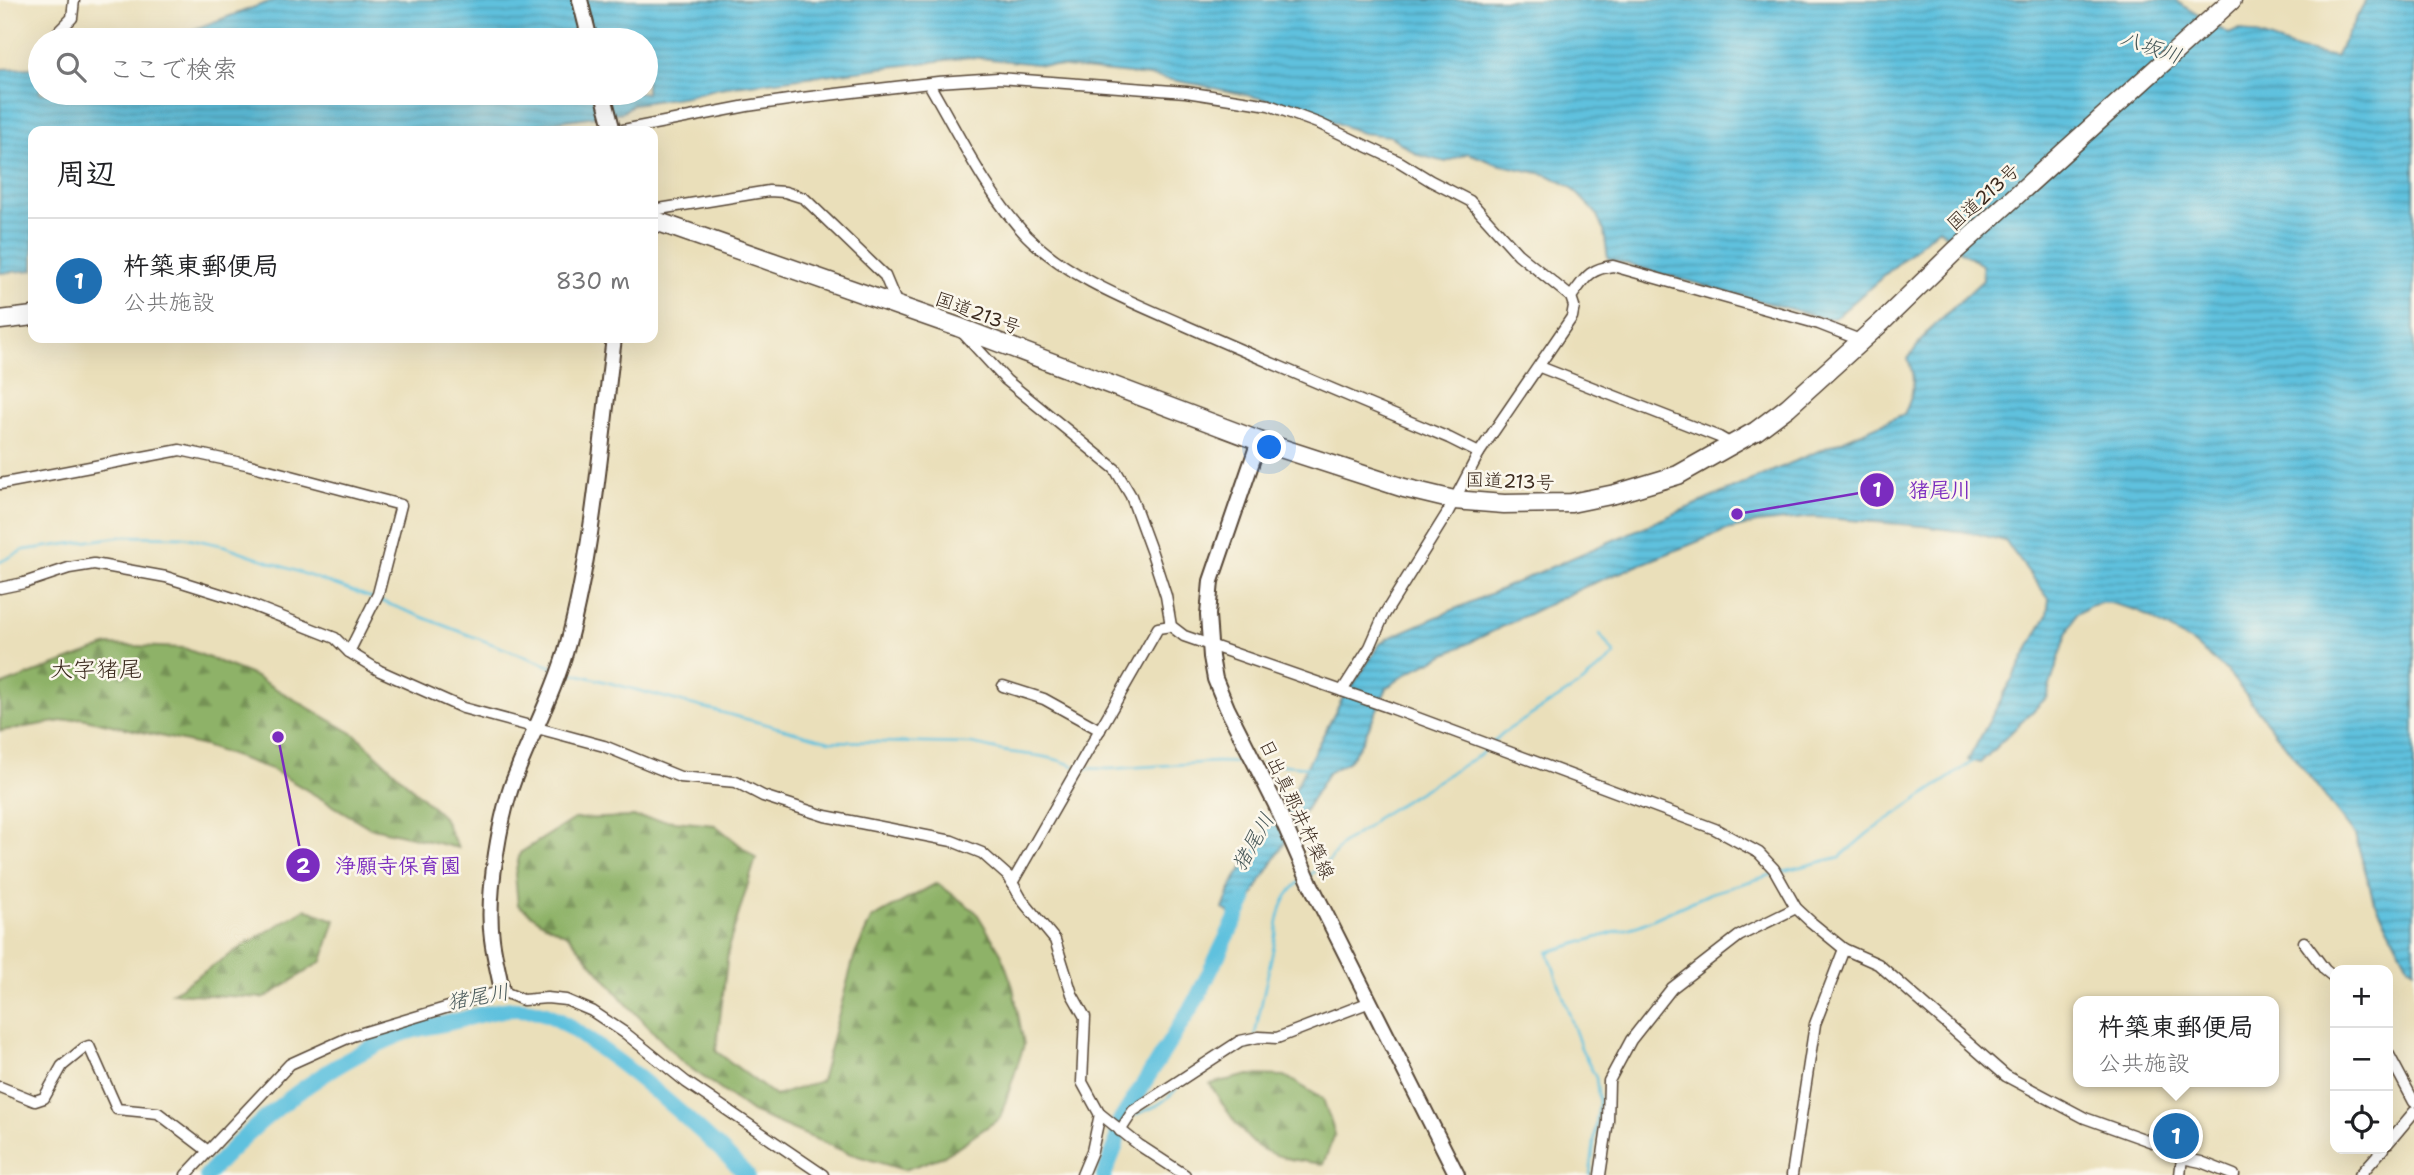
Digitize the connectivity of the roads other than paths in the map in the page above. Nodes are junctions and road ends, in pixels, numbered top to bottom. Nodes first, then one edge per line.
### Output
1 (74, 0) edge
2 (580, 0) edge
3 (2227, 4) edge
4 (62, 28) edge
5 (587, 28) edge
6 (929, 84) junction
7 (606, 105) edge
8 (612, 126) edge
9 (644, 126) edge
10 (658, 209) edge
11 (658, 222) edge
12 (1571, 298) junction
13 (898, 307) junction
14 (28, 317) edge
15 (0, 320) edge
16 (958, 327) junction
17 (1860, 341) junction
18 (613, 343) edge
19 (1540, 367) junction
20 (1259, 441) junction
21 (1733, 445) junction
22 (1479, 453) junction
23 (0, 484) edge
24 (1454, 500) junction
25 (0, 588) edge
26 (1171, 626) junction
27 (1210, 644) junction
28 (349, 652) junction
29 (1003, 686) dead end
30 (1342, 691) junction
31 (537, 728) junction
32 (1100, 730) junction
33 (1012, 883) junction
34 (1796, 908) junction
35 (2304, 942) dead end
36 (1844, 949) junction
37 (2330, 974) edge
38 (502, 991) junction
39 (1370, 1002) junction
40 (2393, 1062) edge
41 (0, 1087) edge
42 (2414, 1102) edge
43 (2414, 1112) edge
44 (1100, 1114) junction
45 (1120, 1131) junction
46 (2393, 1137) edge
47 (208, 1151) junction
48 (2379, 1154) edge
49 (2182, 1158) junction
50 (186, 1175) edge
51 (823, 1175) edge
52 (1082, 1175) edge
53 (1185, 1175) edge
54 (1457, 1175) edge
55 (1600, 1175) edge
56 (1792, 1175) edge
57 (2179, 1175) edge
58 (2234, 1175) edge
59 (2360, 1175) edge

1 - 4 street
2 - 5 main road
3 - 17 highway, 国道213号
6 - 9 street
6 - 12 street
6 - 22 street
7 - 8 main road
10 - 13 street
11 - 13 highway, 国道213号
12 - 17 street
12 - 19 street
13 - 16 highway, 国道213号
14 - 15 highway
16 - 20 highway, 国道213号
16 - 26 street
17 - 21 highway, 国道213号
18 - 31 main road
19 - 21 street
19 - 22 street
20 - 24 highway, 国道213号
20 - 27 main road, 日出真那井杵築線
21 - 24 highway, 国道213号
22 - 24 street
23 - 28 street
24 - 30 street
25 - 28 street
26 - 27 street
26 - 32 street
27 - 30 street
27 - 39 main road, 日出真那井杵築線
28 - 31 street
29 - 32 street
30 - 34 street
31 - 33 street
31 - 38 main road
32 - 33 street
33 - 44 street
34 - 36 street
34 - 55 street
35 - 37 street
36 - 49 street
36 - 56 street
38 - 47 street
38 - 51 street
39 - 45 street
39 - 54 main road, 日出真那井杵築線
40 - 42 street
41 - 47 street
43 - 46 street
44 - 45 street
44 - 52 street
45 - 53 street
47 - 50 street
48 - 59 street
49 - 57 street
49 - 58 street

